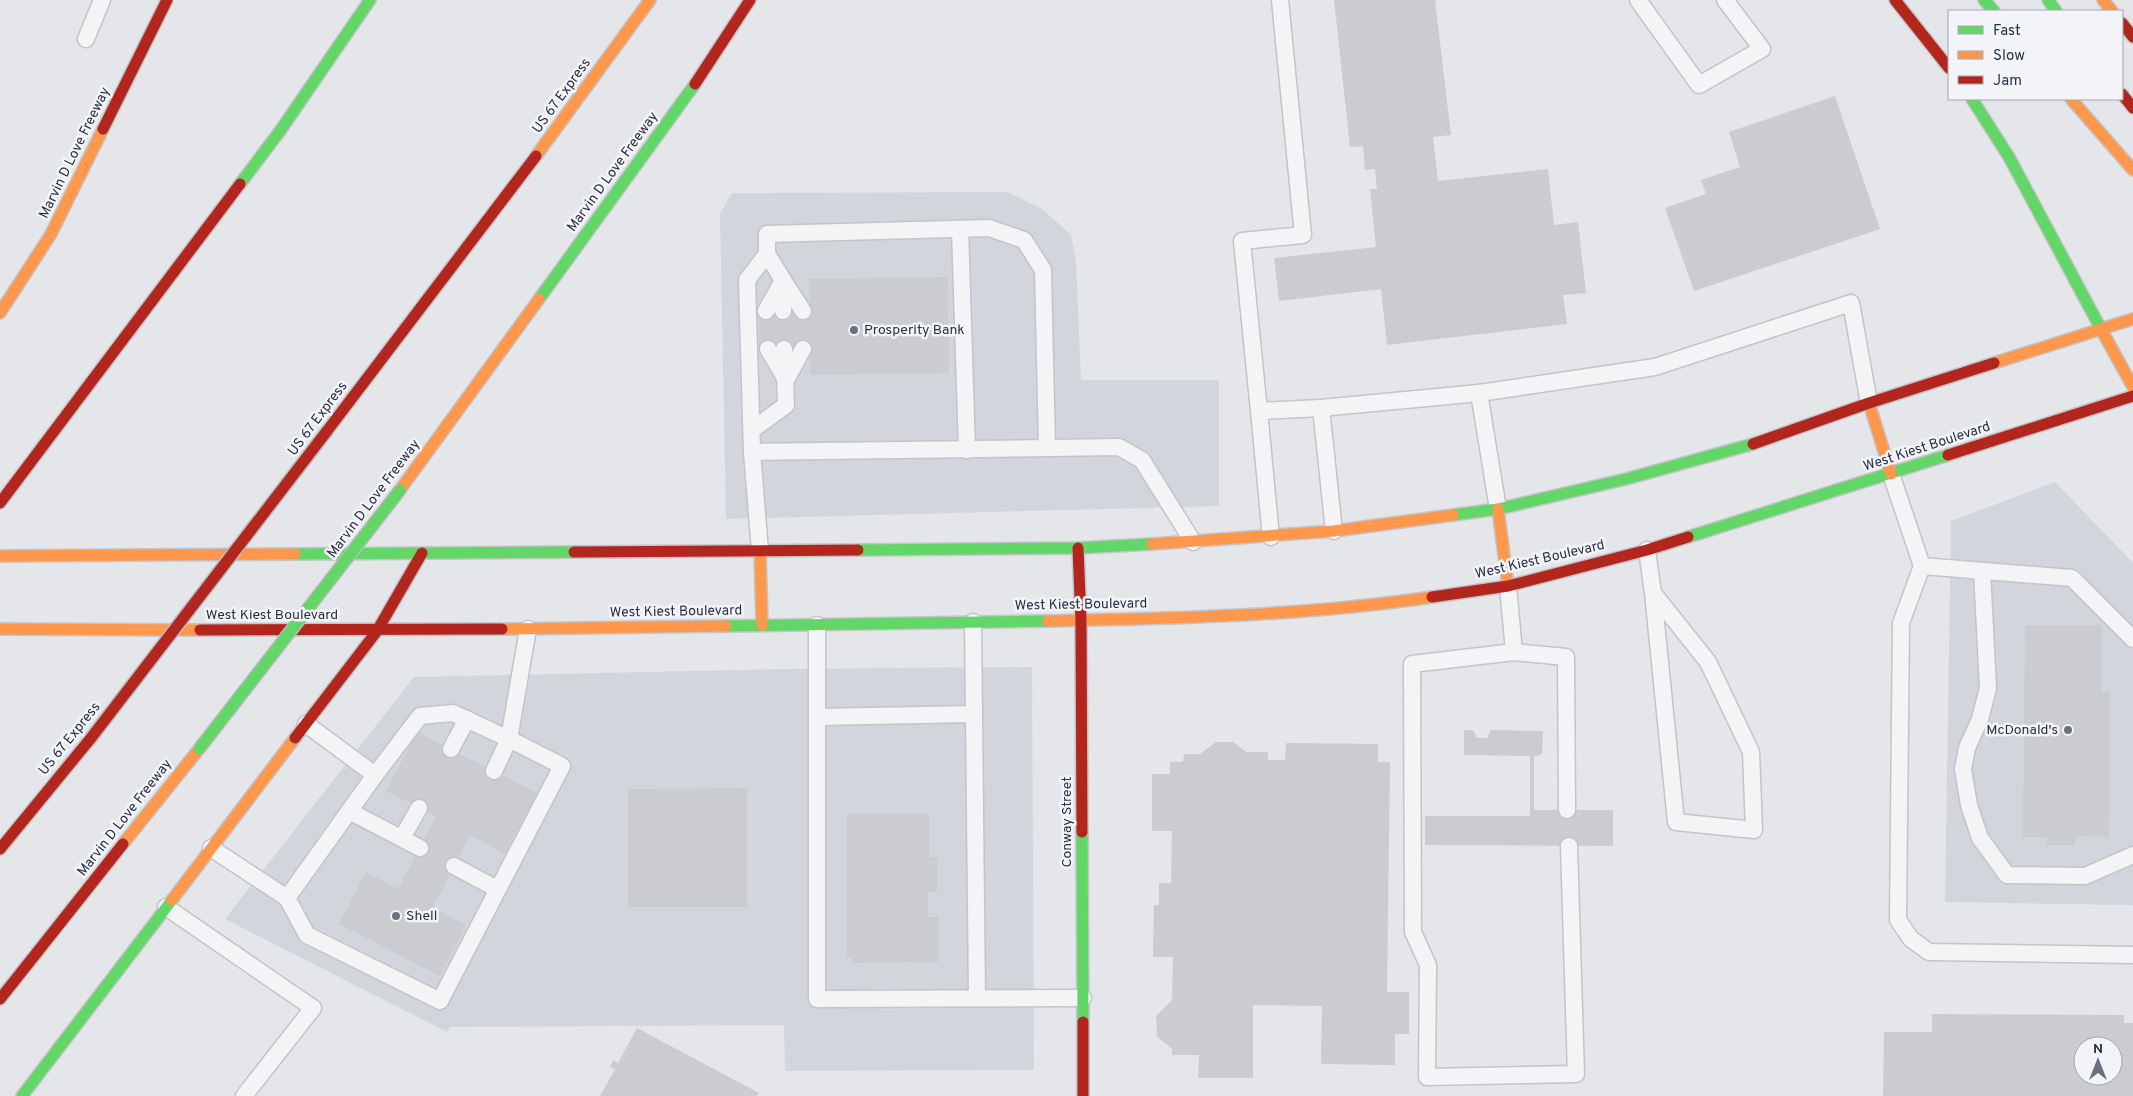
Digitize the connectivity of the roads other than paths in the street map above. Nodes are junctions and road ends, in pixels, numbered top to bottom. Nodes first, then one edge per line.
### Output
1 (102, 0) edge
2 (167, 0) edge
3 (370, 0) edge
4 (650, 0) edge
5 (750, 0) edge
6 (1280, 0) edge
7 (1638, 0) edge
8 (1725, 0) edge
9 (1895, 0) edge
10 (1984, 0) edge
11 (2103, 0) edge
12 (1993, 10) edge
13 (2111, 10) edge
14 (2123, 24) edge
15 (2133, 37) edge
16 (86, 39) dead end
17 (1948, 67) edge
18 (2123, 95) edge
19 (1973, 100) edge
20 (2071, 100) edge
21 (2133, 108) edge
22 (2133, 170) edge
23 (960, 229) junction
24 (767, 254) junction
25 (783, 280) junction
26 (766, 312) dead end
27 (783, 312) dead end
28 (803, 312) dead end
29 (0, 313) edge
30 (2133, 319) edge
31 (2101, 329) junction
32 (776, 349) dead end
33 (803, 349) dead end
34 (786, 380) junction
35 (2133, 387) edge
36 (1479, 394) junction
37 (2133, 396) edge
38 (1869, 404) junction
39 (1322, 408) junction
40 (1259, 411) junction
41 (752, 430) junction
42 (1047, 448) junction
43 (967, 450) junction
44 (752, 452) junction
45 (1891, 474) junction
46 (0, 503) edge
47 (1498, 508) junction
48 (1334, 531) junction
49 (1271, 537) junction
50 (1193, 542) junction
51 (1078, 548) junction
52 (1647, 550) junction
53 (760, 551) junction
54 (422, 553) junction
55 (0, 556) edge
56 (1922, 566) junction
57 (1982, 571) junction
58 (1508, 586) junction
59 (1653, 593) junction
60 (1080, 621) junction
61 (973, 622) junction
62 (762, 625) junction
63 (817, 625) junction
64 (0, 629) edge
65 (528, 629) junction
66 (377, 631) junction
67 (2133, 638) edge
68 (1514, 652) junction
69 (973, 714) junction
70 (817, 717) junction
71 (467, 719) junction
72 (306, 724) junction
73 (509, 739) junction
74 (450, 749) dead end
75 (494, 771) dead end
76 (375, 775) junction
77 (419, 808) dead end
78 (1567, 810) dead end
79 (349, 811) junction
80 (402, 838) junction
81 (1569, 846) dead end
82 (211, 848) junction
83 (420, 848) dead end
84 (0, 849) edge
85 (2133, 855) edge
86 (454, 866) dead end
87 (497, 889) junction
88 (287, 898) junction
89 (166, 907) junction
90 (2133, 955) edge
91 (977, 998) junction
92 (1083, 998) junction
93 (0, 999) edge
94 (22, 1096) edge
95 (244, 1096) edge
96 (1083, 1096) edge

1 - 16 lane
2 - 29 main road, Marvin D Love Freeway
3 - 46 main road
4 - 84 main road, US 67 Express, bridge
5 - 93 main road, Marvin D Love Freeway, bridge
6 - 40 lane
7 - 8 lane
9 - 17 main road
10 - 12 main road
11 - 13 main road
14 - 15 main road
18 - 21 main road
19 - 31 main road
20 - 22 main road
23 - 24 lane
23 - 42 lane
23 - 43 lane
24 - 25 lane
24 - 41 lane
25 - 26 lane
25 - 27 lane
25 - 28 lane
30 - 31 main road
31 - 35 main road
31 - 38 main road
32 - 34 lane
33 - 34 lane
34 - 41 lane
36 - 38 lane
36 - 39 lane
36 - 47 lane
37 - 45 main road, West Kiest Boulevard
38 - 45 main road
38 - 47 main road
39 - 40 lane
39 - 48 lane
40 - 49 lane
41 - 44 lane
42 - 43 lane
42 - 50 lane
43 - 44 lane
44 - 53 lane
45 - 52 main road, West Kiest Boulevard
45 - 56 lane
47 - 48 main road
47 - 58 main road
48 - 49 main road
49 - 50 main road
50 - 51 main road
51 - 53 main road
51 - 60 main road, Conway Street
52 - 58 main road, West Kiest Boulevard
52 - 59 lane
53 - 54 main road
53 - 62 main road
54 - 55 main road
54 - 66 main road
56 - 57 lane
56 - 90 lane
57 - 67 lane
57 - 85 lane
58 - 60 main road, West Kiest Boulevard
58 - 68 lane
59 - 59 lane
60 - 61 main road, West Kiest Boulevard
60 - 92 main road, Conway Street
61 - 63 main road, West Kiest Boulevard
61 - 69 lane
62 - 63 main road, West Kiest Boulevard
62 - 65 main road, West Kiest Boulevard
63 - 70 lane
64 - 66 main road, West Kiest Boulevard
65 - 66 main road, West Kiest Boulevard
65 - 73 lane
66 - 72 main road
68 - 78 lane
68 - 81 lane
69 - 70 lane
69 - 91 lane
70 - 91 lane
71 - 73 lane
71 - 74 lane
71 - 76 lane
72 - 76 lane
72 - 82 main road
73 - 75 lane
73 - 87 lane
76 - 79 lane
77 - 80 lane
79 - 80 lane
79 - 88 lane
80 - 83 lane
82 - 88 lane
82 - 89 main road
86 - 87 lane
87 - 88 lane
89 - 94 main road
89 - 95 lane
91 - 92 lane
92 - 96 main road, Conway Street

